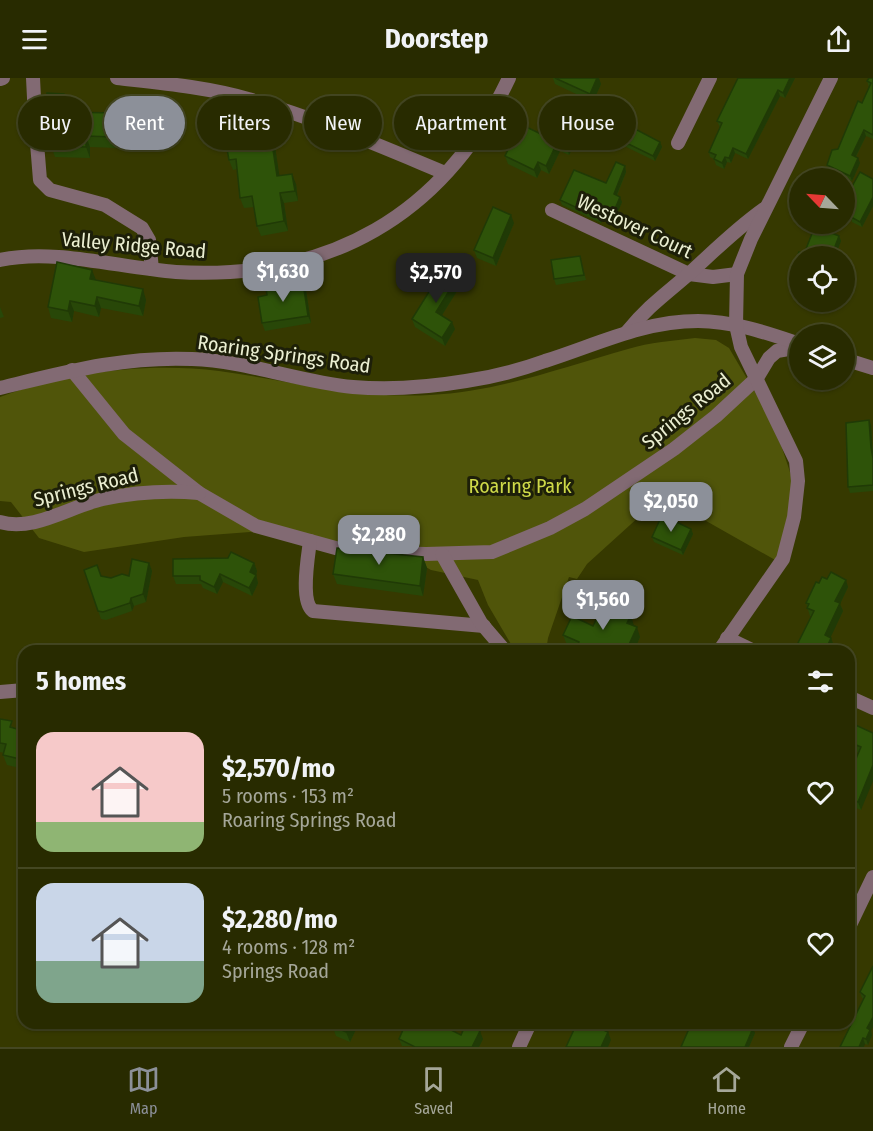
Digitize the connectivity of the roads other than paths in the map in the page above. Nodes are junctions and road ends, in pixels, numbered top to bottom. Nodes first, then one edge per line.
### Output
1 (33, 78) edge
2 (117, 78) edge
3 (509, 78) edge
4 (710, 78) edge
5 (831, 78) edge
6 (678, 143) dead end
7 (445, 173) junction
8 (766, 208) junction
9 (552, 210) dead end
10 (0, 260) edge
11 (152, 269) junction
12 (689, 274) junction
13 (737, 274) junction
14 (736, 325) junction
15 (627, 332) junction
16 (789, 342) edge
17 (789, 348) edge
18 (855, 362) edge
19 (873, 368) edge
20 (72, 370) junction
21 (757, 378) junction
22 (0, 388) edge
23 (199, 493) junction
24 (0, 522) edge
25 (310, 541) junction
26 (442, 554) junction
27 (484, 626) junction
28 (727, 638) junction
29 (500, 645) edge
30 (722, 645) edge
31 (742, 645) edge
32 (18, 690) edge
33 (0, 692) edge
34 (855, 700) edge
35 (873, 708) edge
36 (873, 877) edge
37 (855, 914) edge
38 (527, 1029) edge
39 (800, 1029) edge
40 (519, 1047) edge
41 (791, 1047) edge

1 - 11 street
2 - 7 street
3 - 7 street, Valley Ridge Road
4 - 6 street
5 - 8 street
7 - 11 street, Valley Ridge Road
8 - 12 street
8 - 13 street
9 - 12 street, Westover Court
10 - 11 street, Valley Ridge Road
12 - 13 street, Westover Court
12 - 15 street
13 - 14 street
14 - 15 street, Roaring Springs Road
14 - 16 street, Roaring Springs Road
14 - 21 street
15 - 20 street, Roaring Springs Road
17 - 21 street, Springs Road
18 - 19 street
20 - 22 street, Roaring Springs Road
20 - 23 street, Springs Road
21 - 26 street, Springs Road
21 - 28 street
23 - 24 street, Springs Road
23 - 25 street, Springs Road
25 - 26 street, Springs Road
25 - 27 street
26 - 27 street
27 - 29 street
28 - 30 street
28 - 31 street
32 - 33 street
34 - 35 street
36 - 37 street
38 - 40 street
39 - 41 street

